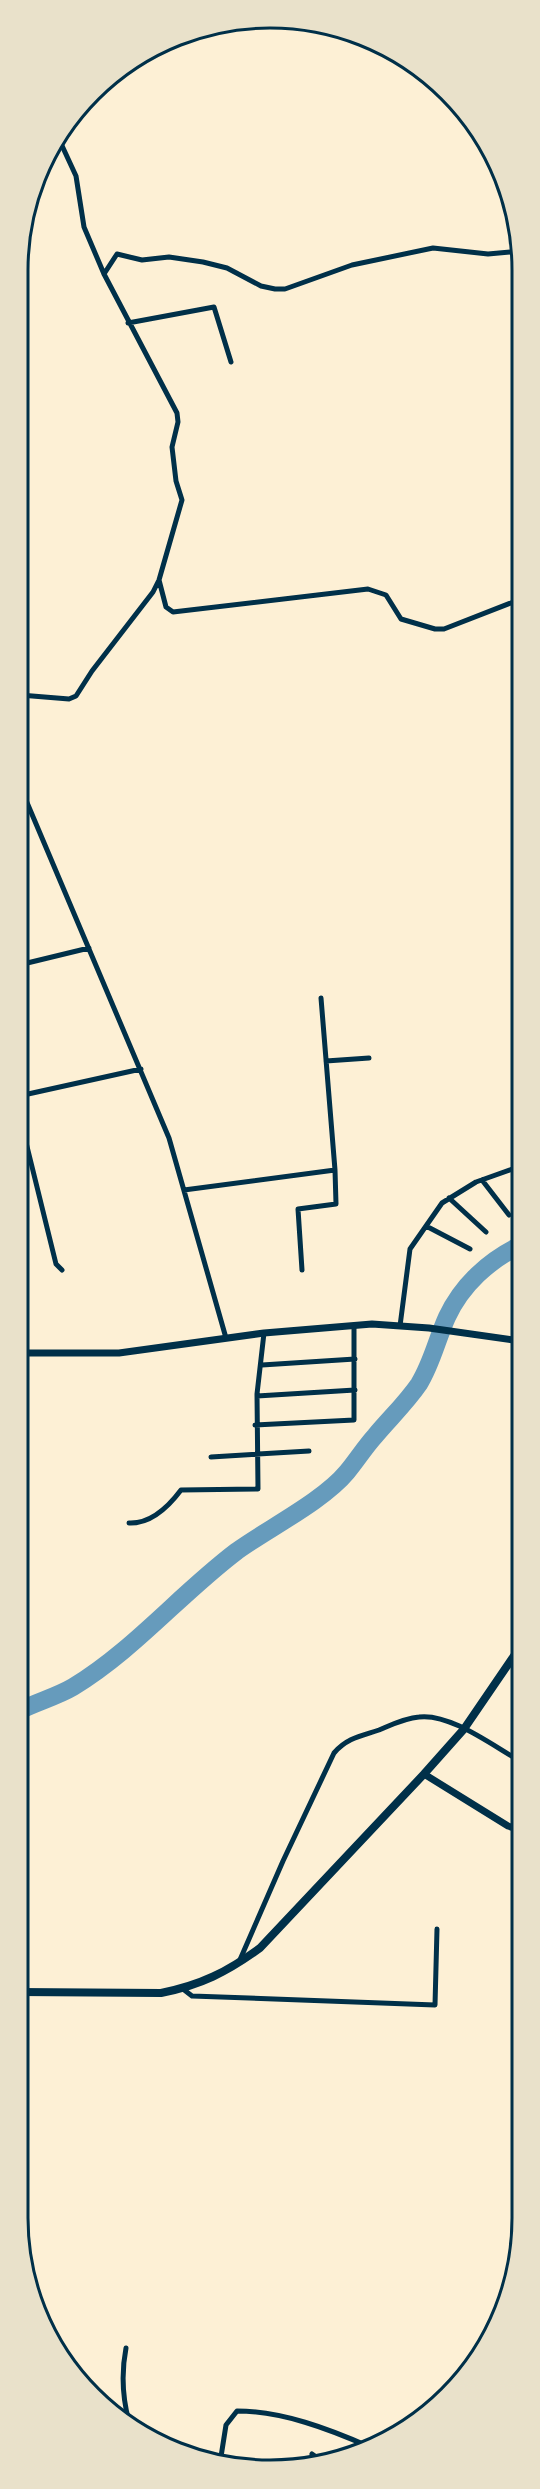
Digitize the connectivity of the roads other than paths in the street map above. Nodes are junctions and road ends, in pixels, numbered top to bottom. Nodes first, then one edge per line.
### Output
1 (62, 147) edge
2 (511, 252) edge
3 (104, 274) junction
4 (128, 323) junction
5 (231, 362) dead end
6 (159, 580) junction
7 (512, 603) edge
8 (28, 696) edge
9 (28, 805) edge
10 (89, 948) junction
11 (28, 963) edge
12 (321, 998) dead end
13 (369, 1058) dead end
14 (326, 1061) junction
15 (141, 1069) junction
16 (28, 1094) edge
17 (28, 1150) edge
18 (512, 1169) edge
19 (335, 1170) junction
20 (482, 1180) junction
21 (184, 1190) junction
22 (449, 1198) junction
23 (509, 1215) dead end
24 (426, 1226) junction
25 (486, 1232) dead end
26 (470, 1249) dead end
27 (62, 1270) dead end
28 (302, 1270) dead end
29 (354, 1326) junction
30 (400, 1326) junction
31 (264, 1333) junction
32 (226, 1338) junction
33 (512, 1340) edge
34 (28, 1353) edge
35 (355, 1359) junction
36 (262, 1365) junction
37 (355, 1390) junction
38 (256, 1396) junction
39 (255, 1425) junction
40 (309, 1451) dead end
41 (257, 1455) junction
42 (211, 1457) dead end
43 (129, 1522) dead end
44 (512, 1659) edge
45 (464, 1729) junction
46 (512, 1756) edge
47 (424, 1774) junction
48 (512, 1827) edge
49 (437, 1929) dead end
50 (239, 1964) junction
51 (183, 1989) junction
52 (28, 1992) edge
53 (126, 2348) dead end
54 (126, 2413) edge
55 (360, 2443) edge
56 (312, 2454) dead end
57 (221, 2456) edge
58 (315, 2456) edge

1 - 3 street
2 - 3 street
3 - 4 street
4 - 5 street
4 - 6 street
6 - 7 street
6 - 8 street
9 - 10 street
10 - 11 street
10 - 15 street
12 - 14 street
13 - 14 street
14 - 19 street
15 - 16 street
15 - 21 street
17 - 27 street
18 - 20 street
19 - 21 street
19 - 28 street
20 - 22 street
20 - 23 street
21 - 32 street
22 - 24 street
22 - 25 street
24 - 26 street
24 - 30 street
29 - 30 street
29 - 31 street
29 - 35 street
30 - 33 street
31 - 32 street
31 - 36 street
32 - 34 street
35 - 36 street
35 - 37 street
36 - 38 street
37 - 38 street
37 - 39 street
38 - 39 street
39 - 41 street
40 - 41 street
41 - 42 street
41 - 43 street
44 - 45 main road
45 - 46 street
45 - 47 main road
45 - 50 street
47 - 48 street
47 - 50 main road
49 - 51 street
50 - 51 main road
51 - 52 main road
53 - 54 street
55 - 57 street
56 - 58 street

